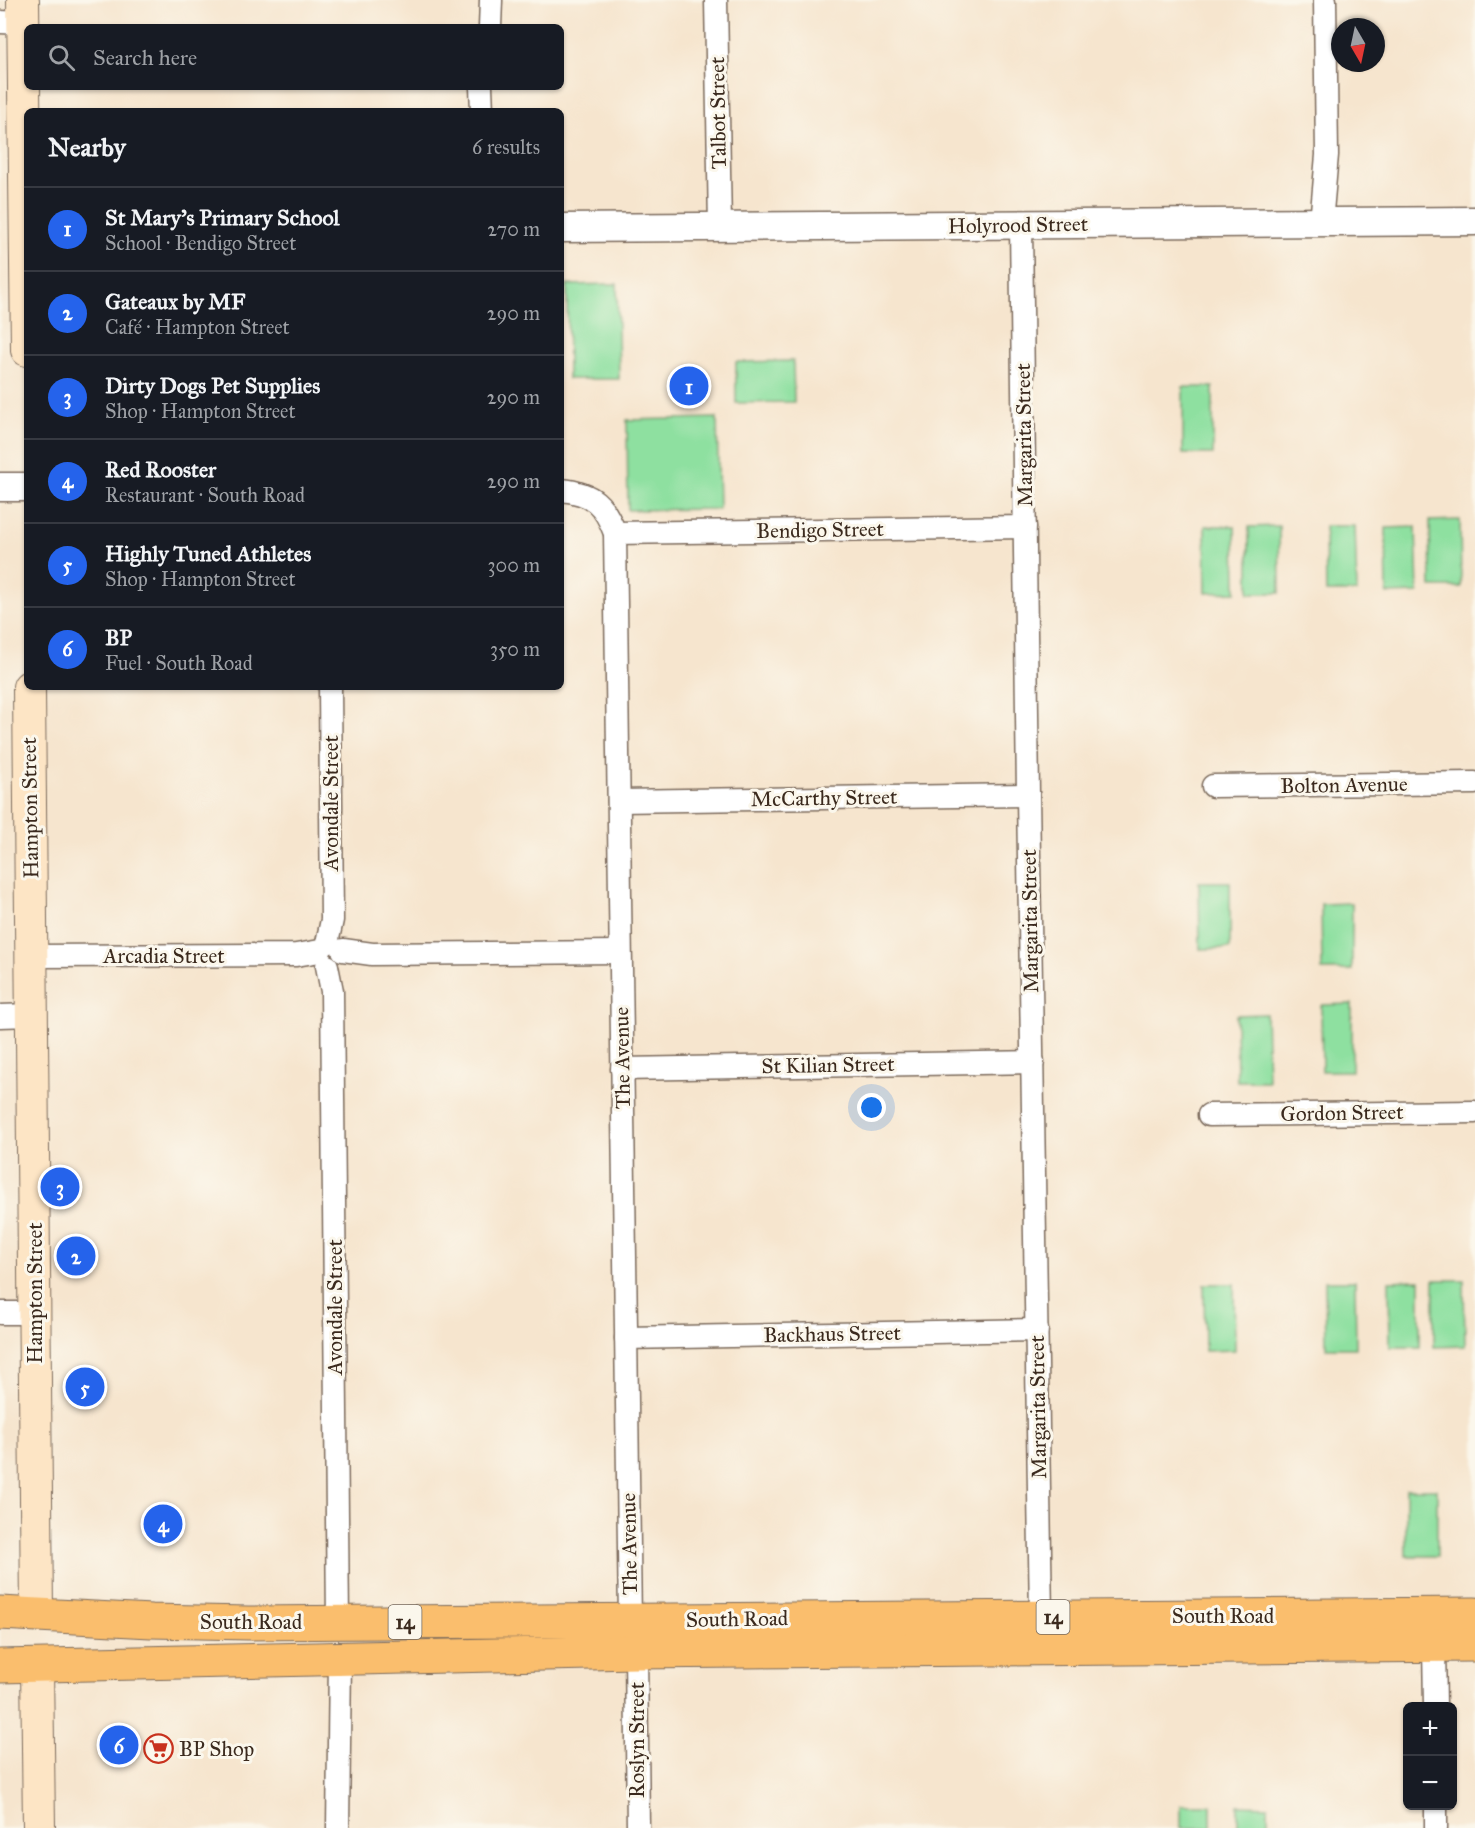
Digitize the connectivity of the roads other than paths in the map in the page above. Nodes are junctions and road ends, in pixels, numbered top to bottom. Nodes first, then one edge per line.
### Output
1 (491, 0) edge
2 (716, 0) edge
3 (1325, 0) edge
4 (16, 15) edge
5 (490, 24) edge
6 (481, 90) edge
7 (482, 108) edge
8 (24, 187) edge
9 (1475, 222) edge
10 (1328, 223) junction
11 (1021, 225) junction
12 (720, 227) junction
13 (564, 228) edge
14 (0, 487) edge
15 (24, 487) edge
16 (564, 491) edge
17 (1025, 527) junction
18 (615, 533) junction
19 (29, 690) edge
20 (330, 690) edge
21 (1475, 783) edge
22 (1213, 786) dead end
23 (1028, 795) junction
24 (619, 801) junction
25 (620, 952) junction
26 (332, 955) junction
27 (32, 956) junction
28 (32, 1015) junction
29 (0, 1016) edge
30 (1033, 1062) junction
31 (622, 1069) junction
32 (1475, 1112) edge
33 (1209, 1115) dead end
34 (0, 1313) edge
35 (35, 1313) junction
36 (1037, 1330) junction
37 (626, 1338) junction
38 (0, 1613) edge
39 (1475, 1614) edge
40 (37, 1615) junction
41 (179, 1622) junction
42 (338, 1623) junction
43 (1041, 1633) junction
44 (633, 1636) junction
45 (1475, 1645) edge
46 (1434, 1646) junction
47 (340, 1658) junction
48 (180, 1663) junction
49 (37, 1665) junction
50 (0, 1666) edge
51 (1435, 1702) edge
52 (1436, 1810) edge
53 (39, 1828) edge
54 (339, 1828) edge
55 (638, 1828) edge
56 (1436, 1828) edge

1 - 5 street
2 - 12 street, Talbot Street
3 - 10 street
4 - 8 main road
6 - 7 street
9 - 10 street, Holyrood Street
10 - 11 street, Holyrood Street
11 - 12 street, Holyrood Street
11 - 17 street, Margarita Street
12 - 13 street, Holyrood Street
14 - 15 street
16 - 18 street, The Avenue
17 - 18 street, Bendigo Street
17 - 23 street, Margarita Street
18 - 24 street, The Avenue
19 - 27 main road, Hampton Street
20 - 26 street, Avondale Street
21 - 22 street, Bolton Avenue
23 - 24 street, McCarthy Street
23 - 30 street, Margarita Street
24 - 25 street, The Avenue
25 - 26 street, Arcadia Street
25 - 31 street, The Avenue
26 - 27 street, Arcadia Street
26 - 42 street, Avondale Street
27 - 28 main road, Hampton Street
28 - 29 street
28 - 35 main road, Hampton Street
30 - 31 street, St Kilian Street
30 - 36 street, Margarita Street
31 - 37 street, The Avenue
32 - 33 street, Gordon Street
34 - 35 street
35 - 40 main road, Hampton Street
36 - 37 street, Backhaus Street
36 - 43 street, Margarita Street
37 - 44 street, The Avenue
38 - 40 main road, South Road / 14
39 - 43 main road, South Road / 14
40 - 41 main road, South Road / 14
40 - 49 main road, Hampton Street
41 - 42 main road, South Road / 14
41 - 48 main road
42 - 44 main road, South Road / 14
43 - 44 main road, South Road / 14
43 - 46 main road, South Road / 14
44 - 47 main road, South Road / 14
44 - 55 street, Roslyn Street
45 - 46 main road, South Road / 14
46 - 51 street
47 - 48 main road, South Road / 14
47 - 54 street
48 - 49 main road, South Road / 14
49 - 50 main road, South Road / 14
49 - 53 main road, Hampton Street
52 - 56 street

